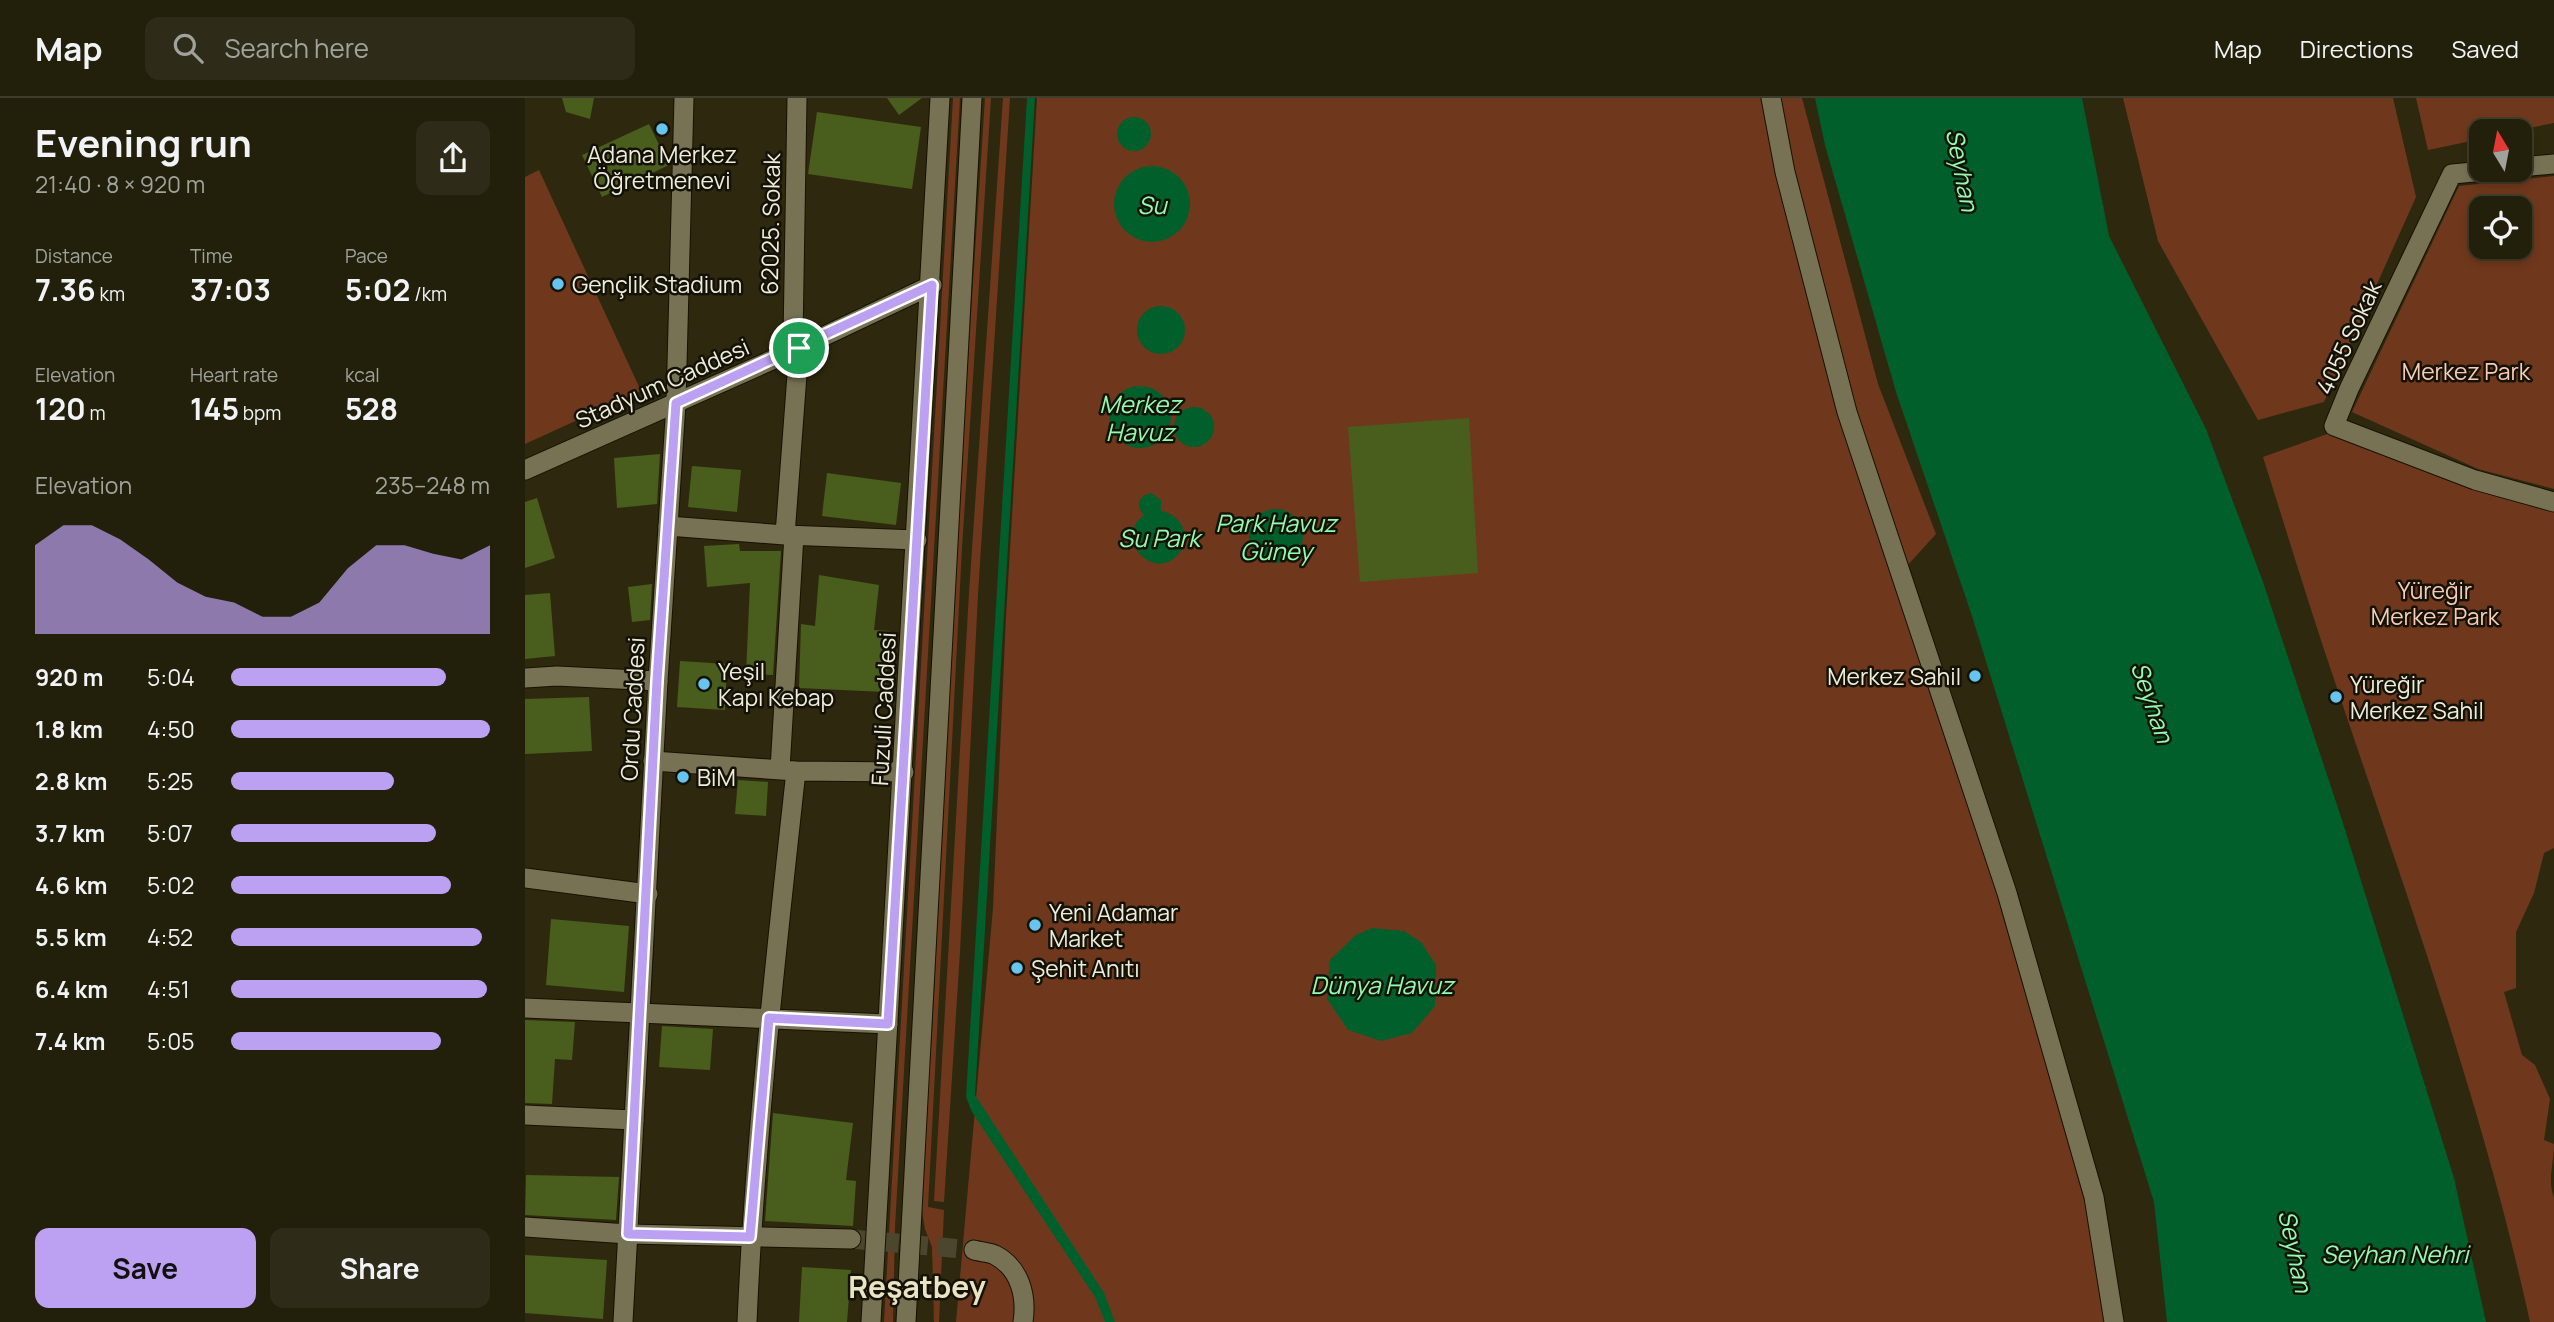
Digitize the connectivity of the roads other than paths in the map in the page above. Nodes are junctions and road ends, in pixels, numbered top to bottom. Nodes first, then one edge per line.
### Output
1 (684, 98) edge
2 (797, 98) edge
3 (940, 98) edge
4 (972, 98) edge
5 (1771, 98) edge
6 (2554, 164) edge
7 (2532, 166) edge
8 (2469, 172) edge
9 (932, 285) junction
10 (799, 348) junction
11 (676, 403) junction
12 (525, 470) edge
13 (2554, 502) edge
14 (668, 526) junction
15 (790, 535) junction
16 (917, 540) junction
17 (525, 678) edge
18 (657, 681) junction
19 (653, 761) junction
20 (788, 770) junction
21 (904, 772) junction
22 (525, 877) edge
23 (648, 894) junction
24 (525, 1008) edge
25 (641, 1015) junction
26 (769, 1018) junction
27 (888, 1024) junction
28 (525, 1115) edge
29 (634, 1121) junction
30 (525, 1227) edge
31 (628, 1234) junction
32 (758, 1237) junction
33 (851, 1239) tunnel mouth
34 (974, 1250) tunnel mouth
35 (875, 1262) junction
36 (910, 1265) junction
37 (623, 1322) edge
38 (747, 1322) edge
39 (871, 1322) edge
40 (907, 1322) edge
41 (921, 1322) edge
42 (1023, 1322) edge
43 (2114, 1322) edge

1 - 11 street, Ordu Caddesi
2 - 10 street, 62025. Sokak
3 - 9 street, Fuzuli Caddesi
4 - 36 street
5 - 43 street
6 - 7 street
8 - 13 street, 4055 Sokak
9 - 10 street, Stadyum Caddesi
9 - 16 street, Fuzuli Caddesi
10 - 11 street, Stadyum Caddesi
10 - 15 street, 62025. Sokak
11 - 12 street, Stadyum Caddesi
11 - 14 street, Ordu Caddesi
14 - 15 street
14 - 18 street, Ordu Caddesi
15 - 16 street
15 - 20 street, 62025. Sokak
16 - 21 street, Fuzuli Caddesi
17 - 18 street
18 - 19 street, Ordu Caddesi
19 - 20 street
19 - 23 street, Ordu Caddesi
20 - 21 street
20 - 26 street, 62025. Sokak
21 - 27 street, Fuzuli Caddesi
22 - 23 street
23 - 25 street, Ordu Caddesi
24 - 25 street
25 - 26 street
25 - 29 street, Ordu Caddesi
26 - 27 street
26 - 32 street, 62025. Sokak
27 - 35 street, Fuzuli Caddesi
28 - 29 street
29 - 31 street, Ordu Caddesi
30 - 31 street
31 - 32 street
31 - 37 street, Ordu Caddesi
32 - 33 street
32 - 35 street
32 - 38 street, 62025. Sokak
34 - 42 street
35 - 39 street, Fuzuli Caddesi
36 - 40 street
36 - 41 street

